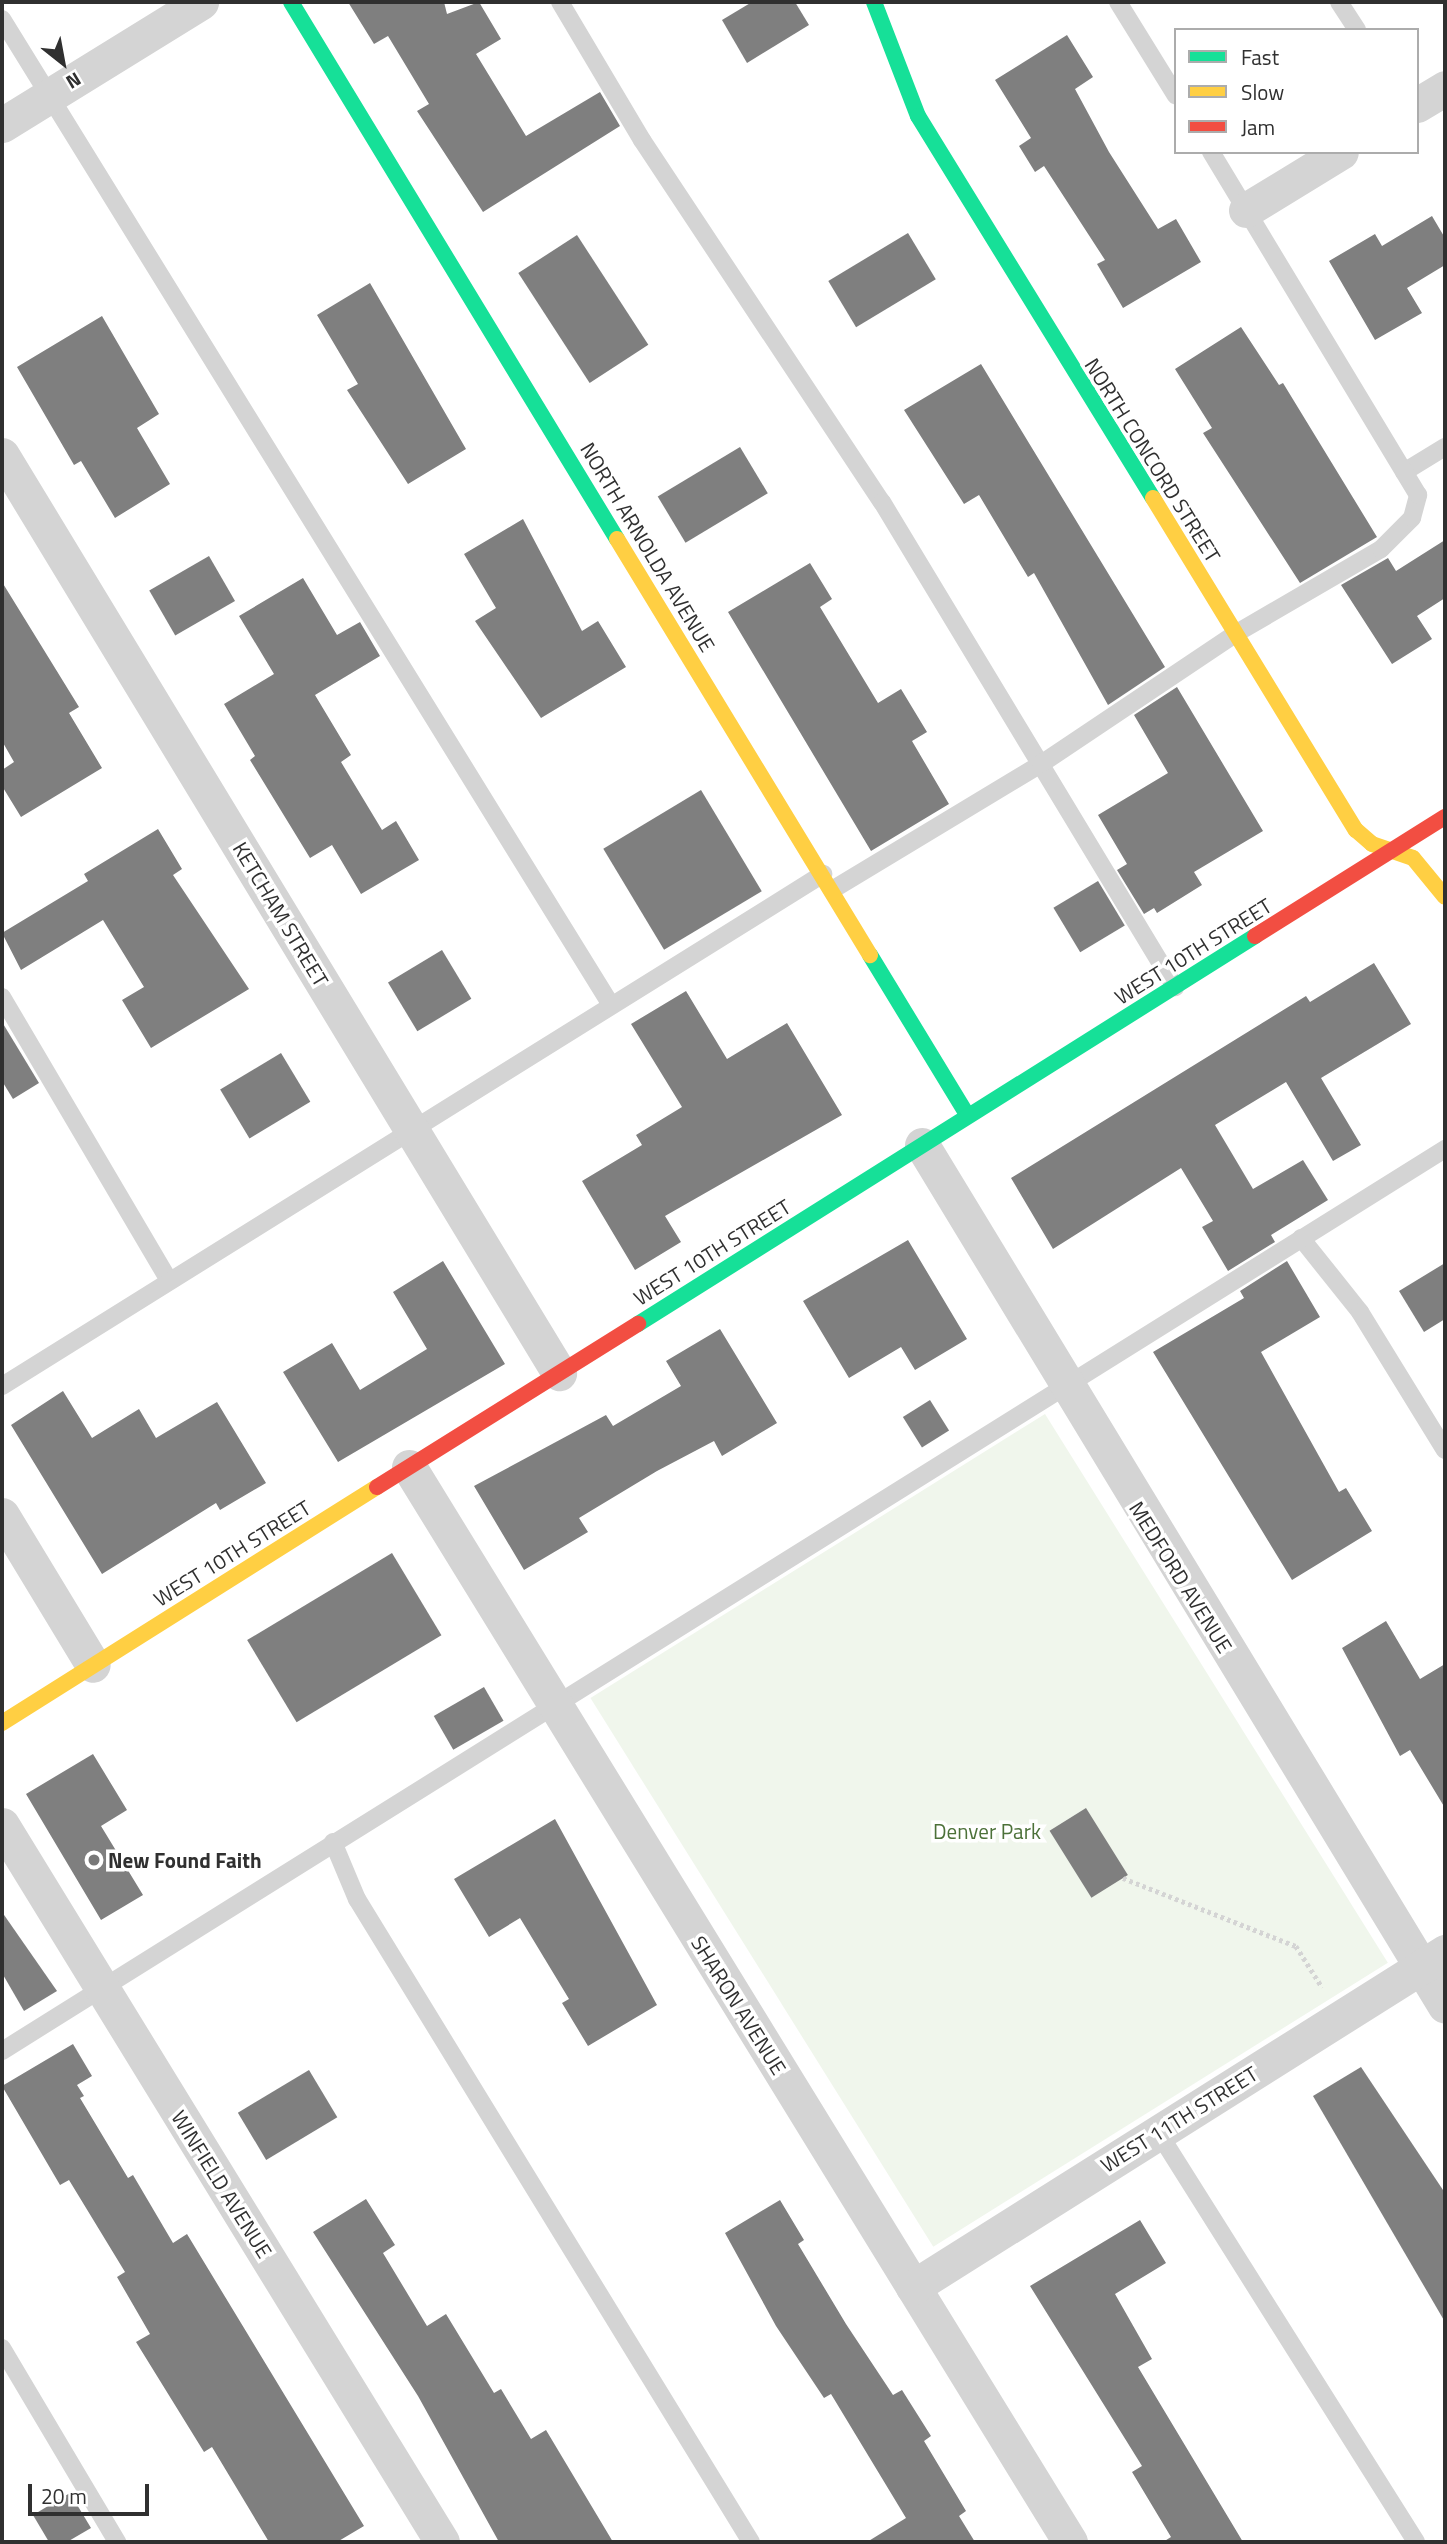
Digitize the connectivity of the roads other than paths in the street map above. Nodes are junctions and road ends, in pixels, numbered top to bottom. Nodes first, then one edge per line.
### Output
1 (201, 2) edge
2 (291, 2) edge
3 (560, 2) edge
4 (874, 2) edge
5 (1118, 2) edge
6 (1339, 2) edge
7 (2, 19) edge
8 (1356, 28) edge
9 (1445, 88) edge
10 (1174, 93) edge
11 (49, 96) junction
12 (1419, 104) edge
13 (2, 125) edge
14 (1212, 154) edge
15 (1338, 154) edge
16 (1246, 210) junction
17 (1445, 447) edge
18 (2, 455) edge
19 (1404, 472) junction
20 (1235, 634) junction
21 (1041, 764) junction
22 (1445, 817) edge
23 (1392, 851) junction
24 (823, 874) junction
25 (832, 890) junction
26 (1445, 897) edge
27 (1175, 987) junction
28 (2, 997) edge
29 (611, 1005) junction
30 (968, 1116) junction
31 (411, 1128) junction
32 (922, 1146) junction
33 (1445, 1149) edge
34 (1301, 1238) junction
35 (169, 1281) junction
36 (559, 1373) junction
37 (2, 1386) edge
38 (1063, 1386) junction
39 (1445, 1450) edge
40 (409, 1467) junction
41 (2, 1515) edge
42 (93, 1665) junction
43 (555, 1704) junction
44 (2, 1723) edge
45 (2, 1825) edge
46 (333, 1842) junction
47 (1433, 1959) edge
48 (101, 1987) junction
49 (1445, 2006) edge
50 (2, 2050) edge
51 (1158, 2132) junction
52 (913, 2287) junction
53 (2, 2348) edge
54 (117, 2542) edge
55 (442, 2542) edge
56 (751, 2542) edge
57 (1070, 2542) edge
58 (1416, 2542) edge

1 - 11 street
2 - 24 main road, NORTH ARNOLDA AVENUE
3 - 21 lane
4 - 20 main road, NORTH CONCORD STREET
5 - 10 lane
6 - 8 lane
7 - 11 lane
9 - 12 street
11 - 13 street
11 - 29 lane
14 - 16 lane
15 - 16 street
16 - 19 lane
17 - 19 lane
18 - 31 street, KETCHAM STREET
19 - 20 lane
20 - 21 lane
20 - 23 main road, NORTH CONCORD STREET
21 - 25 lane
21 - 27 lane
22 - 23 main road, WEST 10TH STREET
23 - 26 main road, NORTH CONCORD STREET
23 - 27 main road, WEST 10TH STREET
24 - 25 main road, NORTH ARNOLDA AVENUE
24 - 29 lane
25 - 30 main road, NORTH ARNOLDA AVENUE
27 - 30 main road, WEST 10TH STREET
28 - 35 lane
29 - 31 lane
30 - 32 main road, WEST 10TH STREET
31 - 35 lane
31 - 36 street, KETCHAM STREET
32 - 36 main road, WEST 10TH STREET
32 - 38 street, MEDFORD AVENUE
33 - 34 lane
34 - 38 lane
34 - 39 lane
35 - 37 lane
36 - 40 main road, WEST 10TH STREET
38 - 43 lane
38 - 47 street, MEDFORD AVENUE
40 - 42 main road, WEST 10TH STREET
40 - 43 street, SHARON AVENUE
41 - 42 street
42 - 44 main road, WEST 10TH STREET
43 - 46 lane
43 - 52 street, SHARON AVENUE
45 - 48 street, WINFIELD AVENUE
46 - 48 lane
46 - 56 lane
47 - 49 street, MEDFORD AVENUE
47 - 51 street, WEST 11TH STREET
48 - 50 lane
48 - 55 street, WINFIELD AVENUE
51 - 52 street, WEST 11TH STREET
51 - 58 lane
52 - 57 street, SHARON AVENUE
53 - 54 lane

